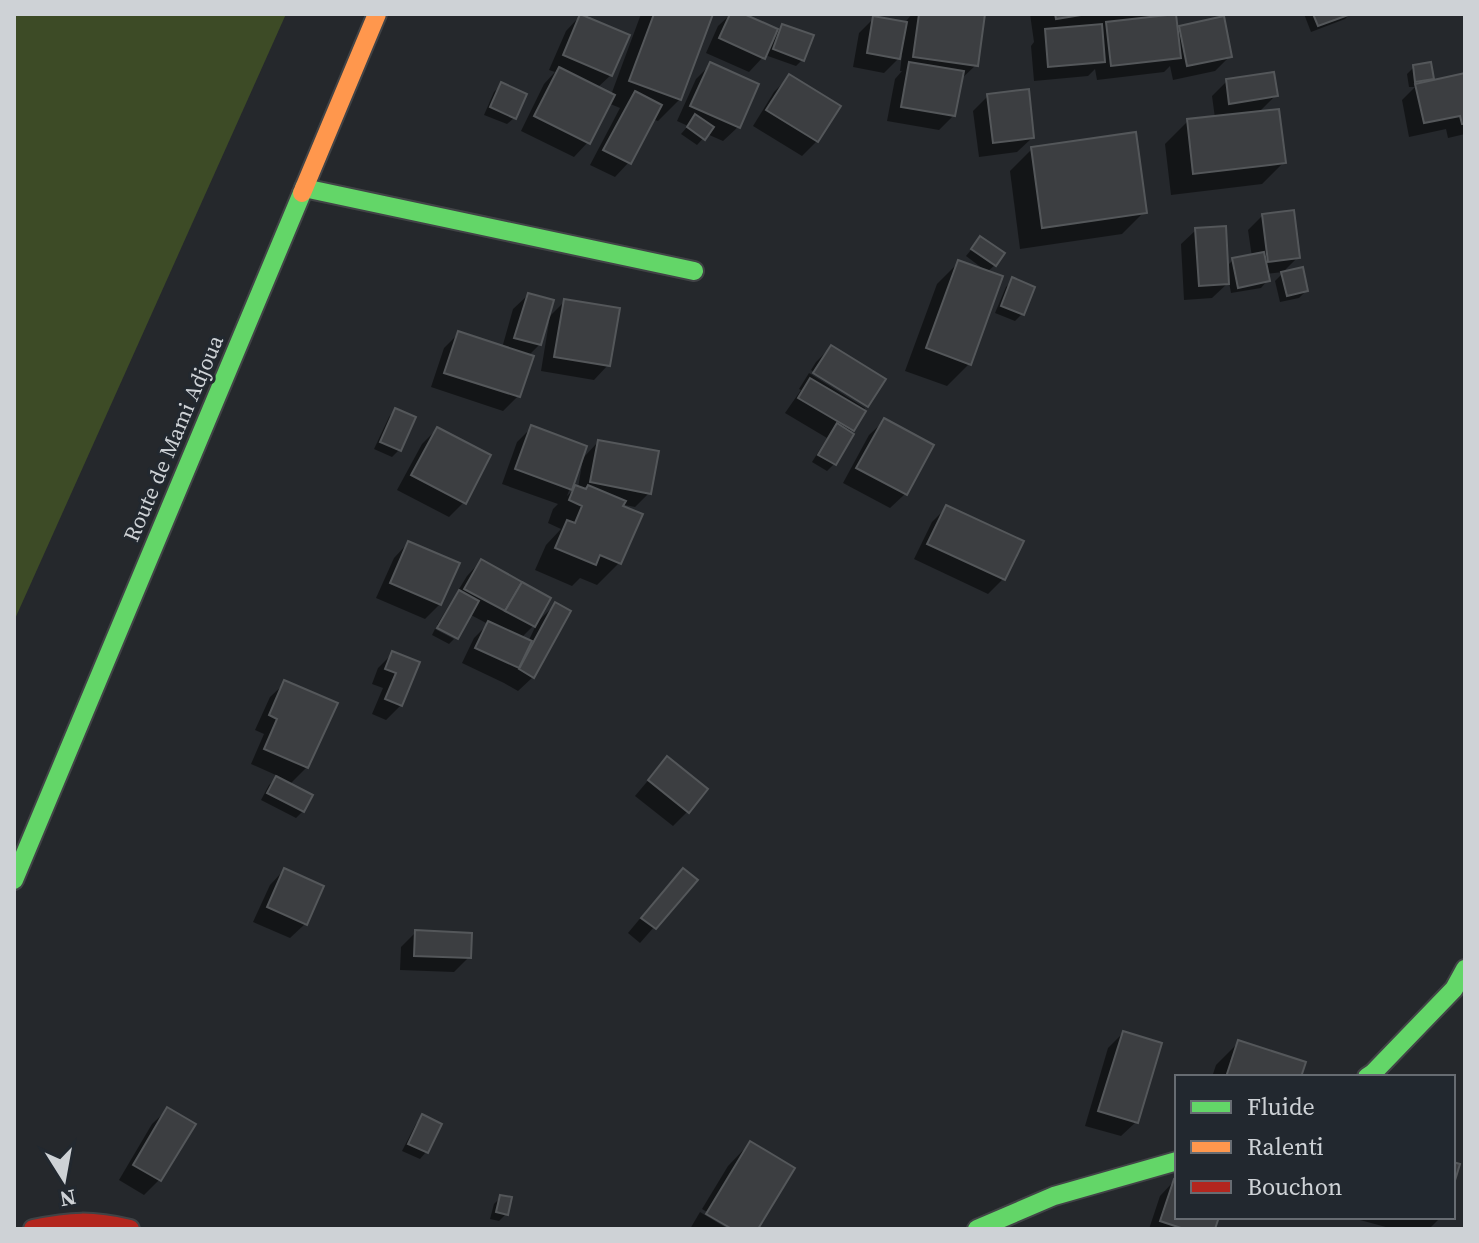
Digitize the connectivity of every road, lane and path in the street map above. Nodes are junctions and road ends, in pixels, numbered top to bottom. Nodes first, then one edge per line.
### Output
1 (377, 14) edge
2 (304, 188) junction
3 (694, 271) dead end
4 (14, 880) edge
5 (1465, 969) edge
6 (1370, 1075) edge
7 (1175, 1162) edge
8 (33, 1229) edge
9 (130, 1229) edge
10 (977, 1229) edge

1 - 2 street, Route de Mami Adjoua
2 - 3 street
2 - 4 street, Route de Mami Adjoua
5 - 6 street
7 - 10 street
8 - 9 street

